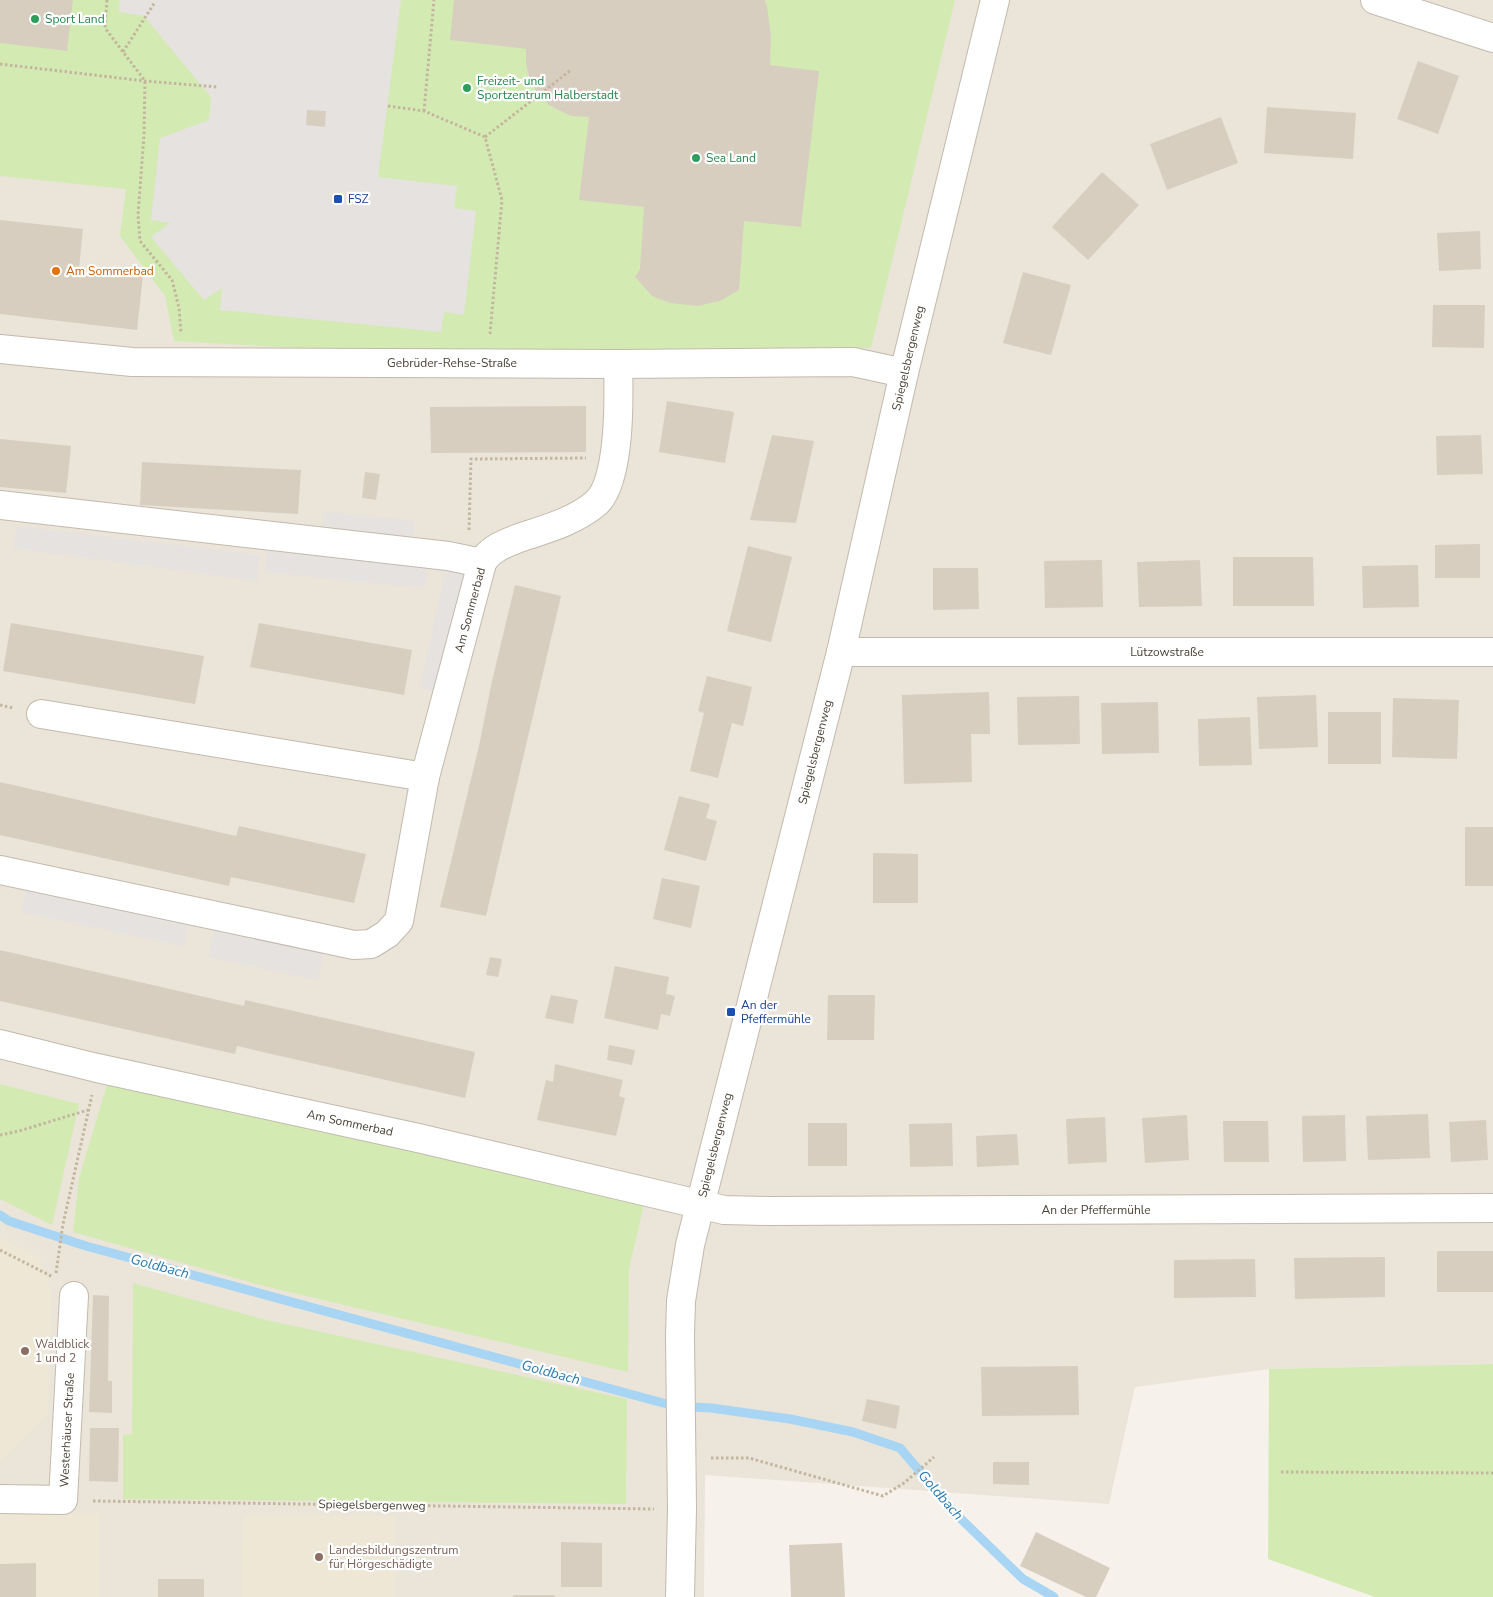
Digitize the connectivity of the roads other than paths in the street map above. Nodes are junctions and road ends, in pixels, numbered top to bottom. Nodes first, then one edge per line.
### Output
1 (995, 0) edge
2 (1375, 0) edge
3 (1493, 38) edge
4 (0, 349) edge
5 (618, 364) junction
6 (904, 373) junction
7 (0, 504) edge
8 (480, 560) junction
9 (841, 652) junction
10 (1493, 652) edge
11 (40, 714) dead end
12 (425, 777) junction
13 (0, 870) edge
14 (0, 1044) edge
15 (699, 1204) junction
16 (1493, 1208) edge
17 (74, 1296) dead end
18 (0, 1499) edge
19 (680, 1597) edge

1 - 6 street, Spiegelsbergenweg
2 - 3 street
4 - 5 street, Gebrüder-Rehse-Straße
5 - 6 street, Gebrüder-Rehse-Straße
5 - 8 street, Am Sommerbad
6 - 9 street, Spiegelsbergenweg
7 - 8 street, Am Sommerbad
8 - 12 street, Am Sommerbad
9 - 10 street, Lützowstraße
9 - 15 street, Spiegelsbergenweg
11 - 12 street
12 - 13 street, Am Sommerbad
14 - 15 street, Am Sommerbad
15 - 16 street, An der Pfeffermühle
15 - 19 street, Spiegelsbergenweg
17 - 18 street, Westerhäuser Straße

